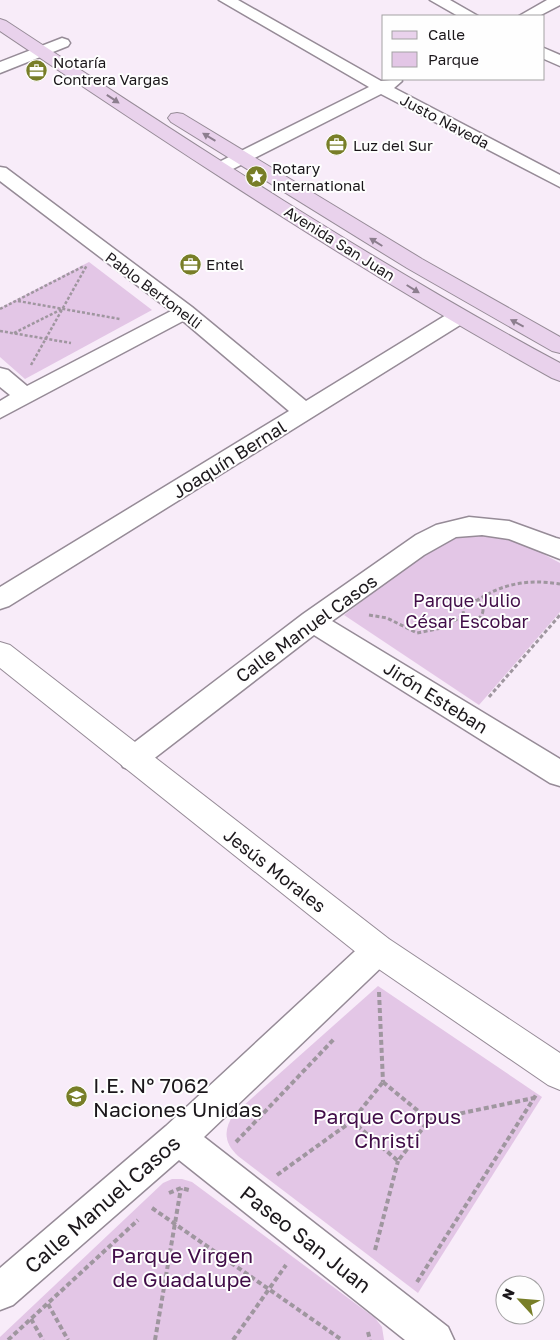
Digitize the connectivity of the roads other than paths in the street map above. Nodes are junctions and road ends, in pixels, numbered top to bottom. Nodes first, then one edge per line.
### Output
1 (227, 0) edge
2 (438, 0) edge
3 (559, 0) edge
4 (468, 15) edge
5 (528, 15) edge
6 (4, 16) edge
7 (62, 43) junction
8 (42, 51) junction
9 (545, 54) edge
10 (560, 61) edge
11 (0, 68) edge
12 (398, 80) edge
13 (382, 88) junction
14 (242, 158) junction
15 (221, 168) junction
16 (0, 172) edge
17 (560, 182) edge
18 (185, 312) junction
19 (458, 317) junction
20 (560, 346) edge
21 (560, 373) edge
22 (0, 375) edge
23 (25, 396) junction
24 (0, 410) edge
25 (305, 412) junction
26 (560, 550) edge
27 (0, 599) edge
28 (312, 621) junction
29 (0, 653) edge
30 (134, 759) junction
31 (560, 774) edge
32 (371, 971) junction
33 (557, 1071) edge
34 (178, 1138) junction
35 (0, 1292) edge
36 (428, 1338) edge

1 - 13 street, Justo Naveda
2 - 4 street
3 - 5 street
6 - 7 main road, Avenida San Juan
6 - 8 main road, Avenida San Juan
7 - 8 street
14 -> 7 main road, Avenida San Juan
8 - 11 street
8 -> 15 main road, Avenida San Juan
9 - 10 street
12 - 13 street
13 - 14 street
13 - 17 street, Justo Naveda
14 - 15 street
20 -> 14 main road, Avenida San Juan
15 -> 19 main road, Avenida San Juan
16 - 18 street, Pablo Bertonelli
18 - 23 street
18 - 25 street, Pablo Bertonelli
19 - 21 main road, Avenida San Juan
19 - 25 street, Joaquín Bernal
22 - 23 street
23 - 24 street
25 - 27 street, Joaquín Bernal
26 - 28 street, Calle Manuel Casos
28 - 30 street, Calle Manuel Casos
28 - 31 street, Jirón Esteban
29 - 30 street, Jesús Morales
30 - 32 street, Jesús Morales
32 - 33 street, Jesús Morales
32 - 34 street, Calle Manuel Casos
34 - 35 street, Calle Manuel Casos
34 - 36 street, Paseo San Juan

